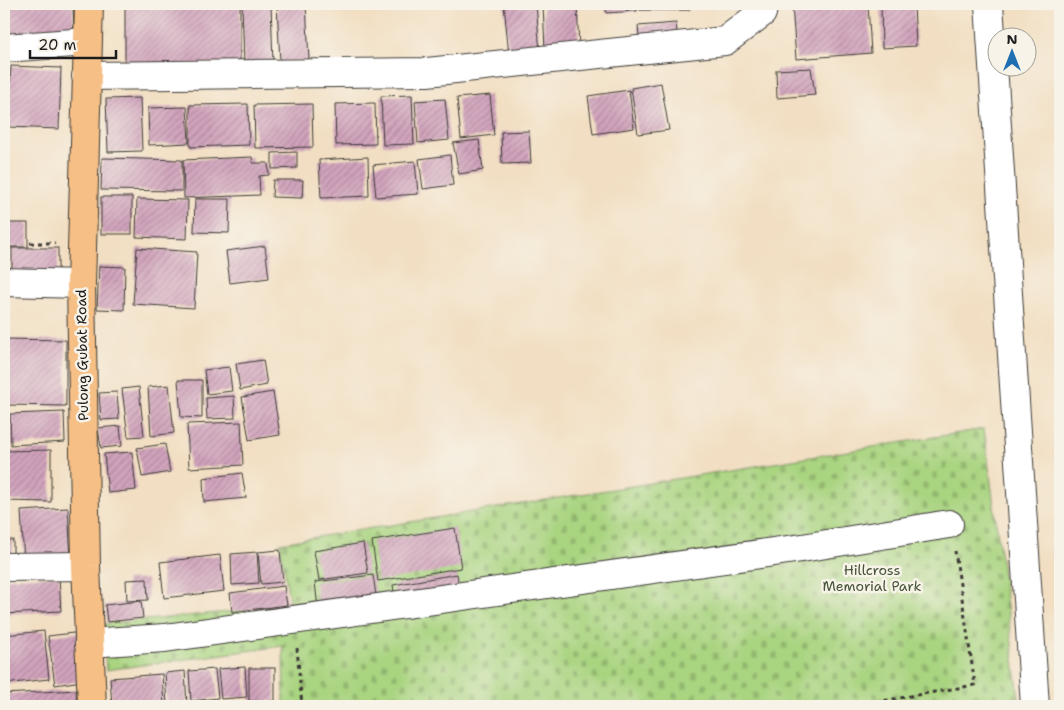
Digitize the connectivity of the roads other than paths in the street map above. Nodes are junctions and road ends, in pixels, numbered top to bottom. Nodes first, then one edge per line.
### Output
1 (89, 4) edge
2 (764, 4) edge
3 (989, 4) edge
4 (87, 42) junction
5 (4, 48) edge
6 (86, 76) junction
7 (4, 282) edge
8 (80, 284) junction
9 (949, 524) road end
10 (86, 566) junction
11 (4, 567) edge
12 (89, 642) junction
13 (92, 706) edge
14 (1036, 706) edge

1 - 4 main road, Pulong Gubat Road
2 - 6 street
3 - 14 street
4 - 5 street
4 - 6 main road, Pulong Gubat Road
6 - 8 main road, Pulong Gubat Road
7 - 8 street
8 - 10 main road, Pulong Gubat Road
9 - 12 street
10 - 11 street
10 - 12 main road, Pulong Gubat Road
12 - 13 main road, Pulong Gubat Road

